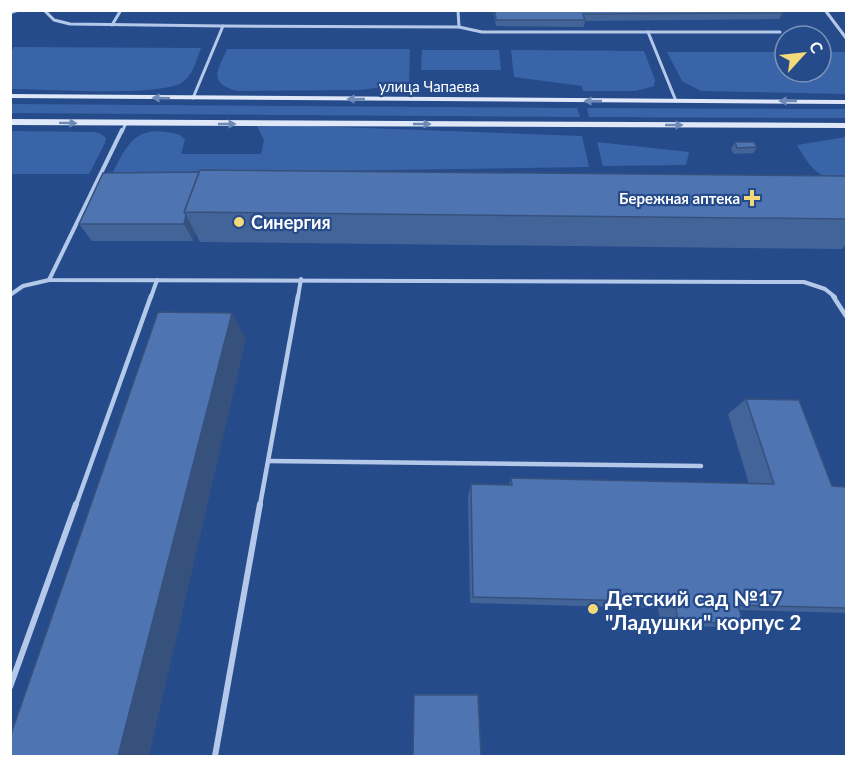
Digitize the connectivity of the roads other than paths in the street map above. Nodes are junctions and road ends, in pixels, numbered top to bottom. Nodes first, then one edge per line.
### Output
1 (18, 10) edge
2 (44, 10) edge
3 (121, 10) edge
4 (458, 10) edge
5 (825, 10) edge
6 (10, 13) edge
7 (112, 25) junction
8 (223, 26) junction
9 (459, 27) junction
10 (648, 32) junction
11 (773, 32) edge
12 (846, 39) edge
13 (10, 96) edge
14 (193, 98) junction
15 (676, 101) junction
16 (846, 102) edge
17 (10, 122) edge
18 (126, 123) junction
19 (846, 126) edge
20 (300, 279) junction
21 (49, 280) junction
22 (157, 280) junction
23 (10, 295) edge
24 (846, 316) edge
25 (268, 461) junction
26 (701, 466) dead end
27 (10, 687) edge
28 (215, 756) edge

1 - 6 lane
2 - 7 lane
3 - 7 lane
4 - 9 lane
5 - 12 lane
7 - 8 lane
8 - 9 lane
8 - 14 lane
9 - 10 lane
10 - 11 lane
10 - 15 lane
14 -> 13 main road, улица Чапаева
15 -> 14 main road, улица Чапаева
16 -> 15 main road, улица Чапаева
17 -> 18 main road
18 -> 19 main road
18 - 21 lane
20 - 22 lane
20 - 24 lane
20 - 25 lane
21 - 22 lane
21 - 23 lane
22 - 27 lane
25 - 26 lane
25 - 28 lane

